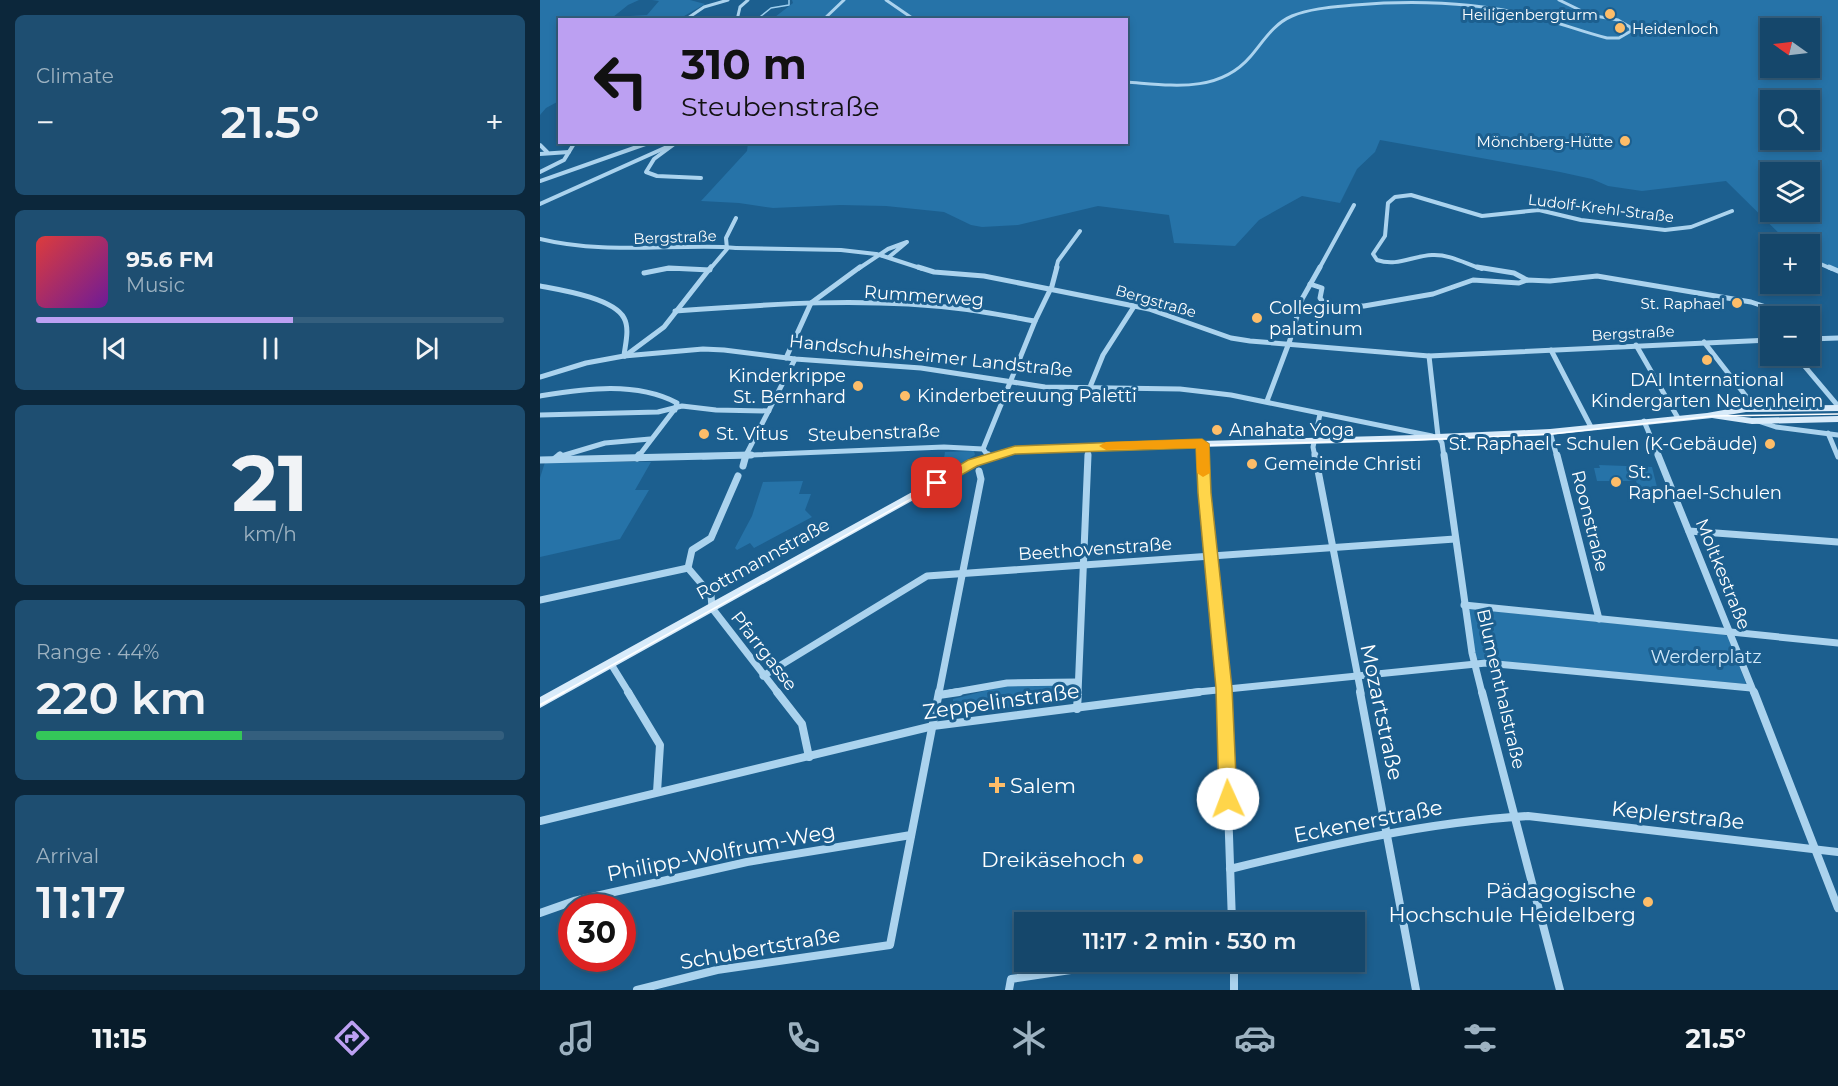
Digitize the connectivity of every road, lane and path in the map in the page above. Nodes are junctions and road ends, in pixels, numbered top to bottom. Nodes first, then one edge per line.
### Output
1 (728, 0) edge
2 (748, 0) edge
3 (844, 0) edge
4 (886, 0) edge
5 (1559, 0) edge
6 (688, 18) edge
7 (737, 18) edge
8 (825, 18) edge
9 (912, 18) edge
10 (1128, 82) edge
11 (574, 144) edge
12 (645, 144) edge
13 (673, 144) edge
14 (540, 145) edge
15 (669, 146) junction
16 (547, 152) junction
17 (569, 152) junction
18 (540, 153) edge
19 (540, 172) edge
20 (701, 178) dead end
21 (540, 181) edge
22 (540, 204) edge
23 (1354, 205) dead end
24 (1732, 212) dead end
25 (736, 218) dead end
26 (1080, 231) dead end
27 (540, 239) edge
28 (886, 256) junction
29 (1820, 264) edge
30 (710, 270) junction
31 (1838, 271) edge
32 (644, 273) dead end
33 (1527, 280) junction
34 (1310, 285) junction
35 (540, 286) edge
36 (1050, 289) junction
37 (811, 303) junction
38 (1135, 305) junction
39 (1764, 306) edge
40 (675, 311) junction
41 (1035, 321) junction
42 (1838, 338) edge
43 (1820, 339) edge
44 (1760, 340) edge
45 (1704, 342) junction
46 (1289, 344) junction
47 (1636, 345) junction
48 (1551, 350) junction
49 (624, 356) junction
50 (1429, 356) junction
51 (786, 358) junction
52 (795, 359) junction
53 (1804, 366) edge
54 (540, 376) edge
55 (1010, 383) junction
56 (1090, 387) junction
57 (540, 396) edge
58 (1267, 401) junction
59 (1838, 407) edge
60 (1756, 409) junction
61 (675, 410) junction
62 (769, 411) junction
63 (540, 414) edge
64 (1320, 414) junction
65 (1707, 416) junction
66 (1678, 418) junction
67 (1838, 419) edge
68 (1644, 421) junction
69 (1758, 421) junction
70 (1591, 427) junction
71 (1550, 432) junction
72 (1828, 433) junction
73 (1838, 435) edge
74 (1438, 438) junction
75 (650, 439) junction
76 (1312, 441) junction
77 (1202, 444) junction
78 (1088, 447) junction
79 (986, 453) junction
80 (746, 454) junction
81 (1838, 457) edge
82 (637, 458) junction
83 (540, 460) edge
84 (555, 460) junction
85 (743, 466) dead end
86 (979, 471) dead end
87 (738, 476) dead end
88 (1689, 531) junction
89 (1455, 538) junction
90 (1838, 542) edge
91 (1332, 547) junction
92 (1211, 556) junction
93 (1082, 565) junction
94 (688, 568) junction
95 (963, 574) junction
96 (540, 600) edge
97 (1464, 605) junction
98 (712, 608) junction
99 (1599, 619) junction
100 (1730, 632) junction
101 (1838, 643) edge
102 (1474, 663) junction
103 (611, 664) junction
104 (1355, 673) junction
105 (763, 676) junction
106 (1077, 682) junction
107 (1224, 688) junction
108 (1751, 688) junction
109 (939, 695) junction
110 (540, 703) edge
111 (1077, 709) junction
112 (933, 726) junction
113 (809, 757) junction
114 (657, 792) junction
115 (1514, 816) junction
116 (540, 821) edge
117 (1389, 832) junction
118 (911, 835) junction
119 (1815, 849) junction
120 (1838, 852) edge
121 (1230, 869) junction
122 (1838, 908) edge
123 (1232, 912) edge
124 (540, 913) edge
125 (1058, 972) edge
126 (1234, 972) edge
127 (637, 990) edge
128 (1009, 990) edge
129 (1234, 990) edge
130 (1416, 990) edge
131 (1560, 990) edge

1 - 6 street
2 - 7 street
3 - 8 street
4 - 9 street
5 - 10 street
11 - 17 street
12 - 21 street
13 - 15 street
14 - 16 street
15 - 20 street
15 - 22 street
16 - 17 street
16 - 18 street
17 - 19 street
23 - 34 street
24 - 33 street, Ludolf-Krehl-Straße
25 - 30 street
26 - 36 street
27 - 28 street, Bergstraße, bridge
28 - 36 street, Bergstraße
28 - 37 street
29 - 31 street
30 - 32 street
30 - 40 street
33 - 34 street
33 - 39 street
34 - 46 street
35 - 49 street
36 - 38 street, Bergstraße
36 - 41 street
37 - 40 street, Rummerweg
37 - 41 street, Rummerweg
37 - 51 street
38 - 46 street, Bergstraße
38 - 56 street
40 - 49 street
41 - 55 street
42 - 43 street
44 - 45 street, Bergstraße
45 - 47 street, Bergstraße
45 - 60 street
46 - 50 street, Bergstraße
46 - 58 street
47 - 48 street, Bergstraße
47 - 66 street
48 - 50 street, Bergstraße
48 - 70 street
49 - 51 street, Handschuhsheimer Landstraße
49 - 54 street, Handschuhsheimer Landstraße
50 - 74 street, Blumenthalstraße
51 - 52 street, Handschuhsheimer Landstraße
52 - 55 street, Handschuhsheimer Landstraße
52 - 62 street
53 - 59 street
55 - 56 street, Handschuhsheimer Landstraße
55 - 79 street
56 - 58 street, Handschuhsheimer Landstraße
57 - 61 street
58 - 64 street, Handschuhsheimer Landstraße
59 - 60 main road, Handschuhsheimer Landstraße
60 - 65 main road, Handschuhsheimer Landstraße
61 - 62 street
61 - 63 street
61 - 75 street
62 - 80 street
64 - 74 street, Handschuhsheimer Landstraße
64 - 76 street
65 - 66 main road, Handschuhsheimer Landstraße
65 - 69 main road, Handschuhsheimer Landstraße
66 - 68 main road, Handschuhsheimer Landstraße
67 - 69 main road, Handschuhsheimer Landstraße
68 - 70 main road, Handschuhsheimer Landstraße
68 - 88 street, Moltkestraße
69 - 72 street
70 - 71 main road, Handschuhsheimer Landstraße
71 - 74 main road, Handschuhsheimer Landstraße
71 - 99 street, Roonstraße
72 - 73 street
72 - 81 street
74 - 76 main road
74 - 89 street, Blumenthalstraße
75 - 82 street
75 - 84 street
76 - 77 main road
76 - 91 street, Mozartstraße
77 - 78 main road
77 - 92 street
78 - 79 main road, Rottmannstraße
78 - 93 street
79 - 80 street, Steubenstraße
79 - 98 main road, Rottmannstraße
80 - 82 street, Steubenstraße
80 - 85 street
82 - 84 street, Steubenstraße
83 - 84 street, Steubenstraße
86 - 95 street
87 - 94 street
88 - 90 street
88 - 100 street, Moltkestraße
89 - 91 street, Beethovenstraße
89 - 97 street, Blumenthalstraße
91 - 92 street, Beethovenstraße
91 - 104 street, Mozartstraße
92 - 93 street, Beethovenstraße
92 - 107 street
93 - 95 street, Beethovenstraße
93 - 106 street
94 - 96 street
94 - 98 street, Pfarrgasse
95 - 105 street, Beethovenstraße
95 - 109 street
97 - 99 street
97 - 102 street, Blumenthalstraße
98 - 103 main road, Rottmannstraße
98 - 105 street, Pfarrgasse
99 - 100 street
100 - 101 street
100 - 108 street, Moltkestraße
102 - 104 street, Zeppelinstraße
102 - 108 street
102 - 115 street, Blumenthalstraße
103 - 110 main road, Rottmannstraße
103 - 114 street
104 - 107 street, Zeppelinstraße
104 - 117 street, Mozartstraße
105 - 113 street, Pfarrgasse
106 - 109 street, Zeppelinstraße
106 - 111 street
107 - 111 street, Zeppelinstraße
107 - 121 street
108 - 119 street, Moltkestraße
109 - 112 street
111 - 112 street, Zeppelinstraße
112 - 113 street, Zeppelinstraße
112 - 118 street
113 - 114 street, Zeppelinstraße
114 - 116 street, Zeppelinstraße
115 - 117 street, Eckenerstraße
115 - 119 street, Keplerstraße
115 - 131 street, Blumenthalstraße
117 - 121 street, Eckenerstraße
117 - 130 street, Mozartstraße
118 - 124 street, Philipp-Wolfrum-Weg
118 - 127 street, Schubertstraße
119 - 120 street, Keplerstraße
119 - 122 street, Moltkestraße
121 - 123 street
125 - 128 street
126 - 129 street

